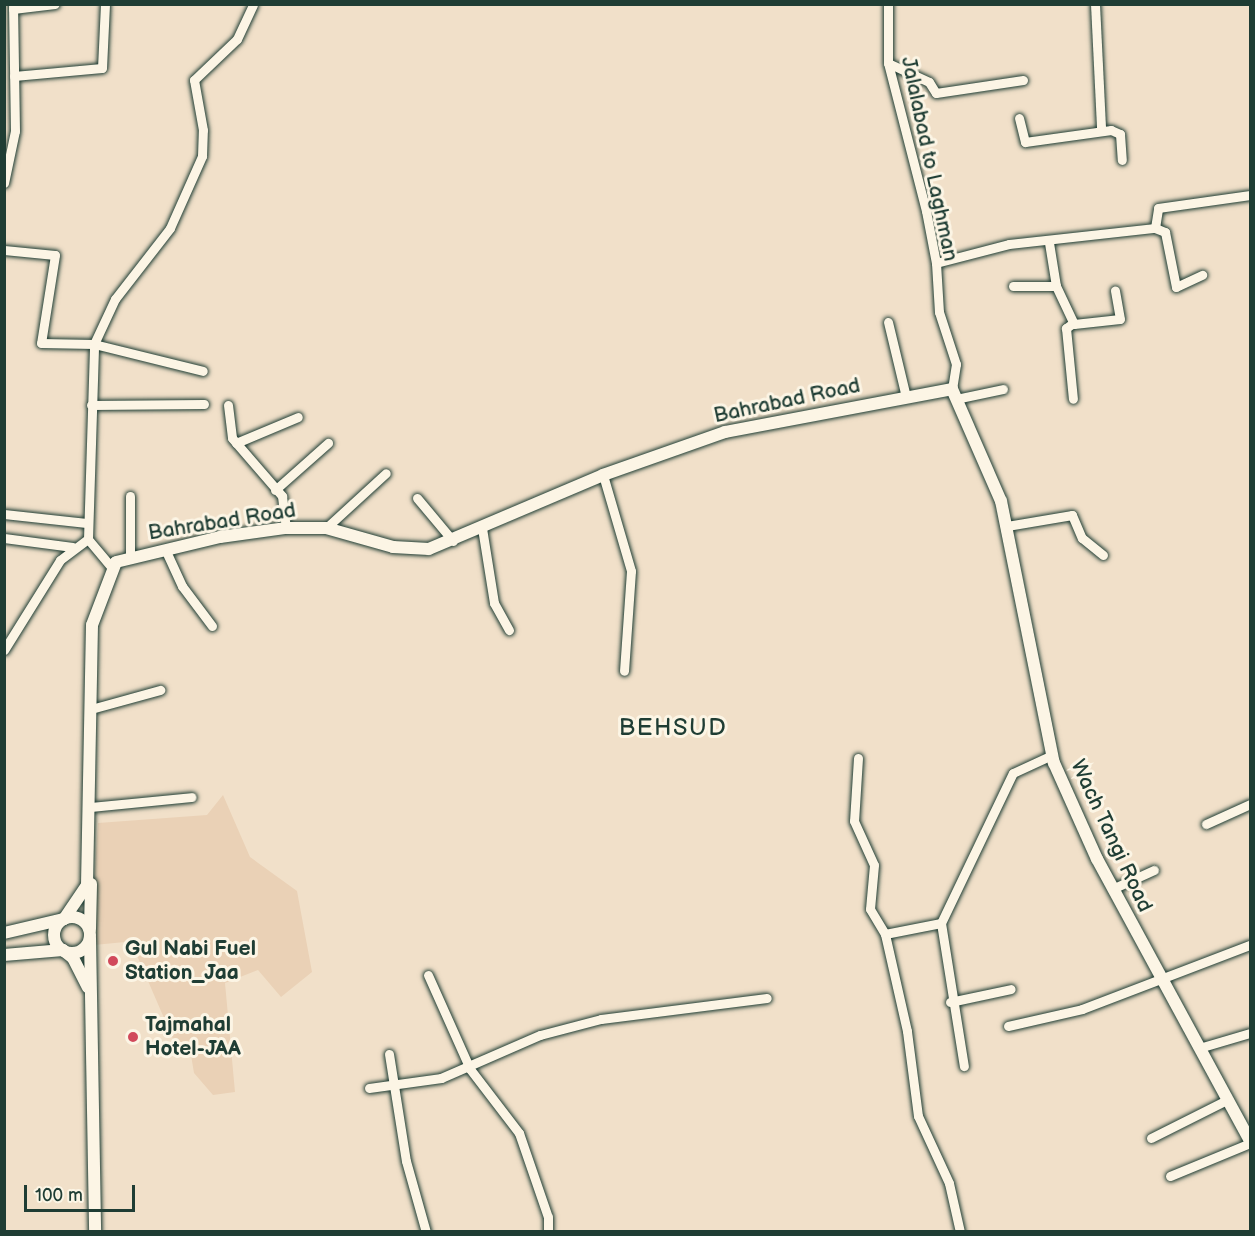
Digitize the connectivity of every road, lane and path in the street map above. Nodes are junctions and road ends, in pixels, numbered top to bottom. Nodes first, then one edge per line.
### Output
1 (55, 4) edge
2 (105, 4) edge
3 (253, 4) edge
4 (888, 4) edge
5 (1095, 4) edge
6 (13, 7) edge
7 (888, 63) junction
8 (14, 76) junction
9 (1023, 80) dead end
10 (1019, 118) dead end
11 (1101, 127) junction
12 (1122, 160) dead end
13 (4, 183) edge
14 (1251, 195) edge
15 (1155, 228) junction
16 (1049, 243) junction
17 (4, 250) edge
18 (936, 263) junction
19 (1202, 275) dead end
20 (1013, 286) dead end
21 (1056, 286) junction
22 (1115, 290) dead end
23 (888, 322) dead end
24 (1072, 323) junction
25 (94, 344) junction
26 (203, 370) dead end
27 (1003, 389) dead end
28 (954, 394) junction
29 (906, 397) junction
30 (1073, 399) dead end
31 (204, 404) dead end
32 (91, 405) junction
33 (228, 405) dead end
34 (298, 417) dead end
35 (236, 442) junction
36 (328, 443) dead end
37 (386, 473) dead end
38 (603, 475) junction
39 (275, 490) junction
40 (130, 496) dead end
41 (417, 498) dead end
42 (4, 514) edge
43 (87, 524) junction
44 (1007, 526) junction
45 (286, 528) junction
46 (326, 528) junction
47 (482, 528) junction
48 (4, 538) edge
49 (88, 539) junction
50 (453, 542) junction
51 (72, 546) junction
52 (165, 549) junction
53 (1103, 555) dead end
54 (130, 556) junction
55 (113, 569) junction
56 (212, 627) dead end
57 (509, 630) dead end
58 (4, 650) edge
59 (624, 671) dead end
60 (160, 690) dead end
61 (91, 708) junction
62 (1053, 755) junction
63 (858, 758) dead end
64 (192, 797) dead end
65 (1251, 804) edge
66 (90, 807) junction
67 (1206, 824) dead end
68 (90, 864) junction
69 (1154, 870) dead end
70 (1112, 889) junction
71 (64, 919) junction
72 (941, 923) junction
73 (4, 933) edge
74 (90, 934) junction
75 (885, 934) junction
76 (1251, 945) edge
77 (63, 950) junction
78 (4, 955) edge
79 (428, 975) dead end
80 (1160, 980) junction
81 (1011, 989) dead end
82 (91, 994) junction
83 (767, 998) dead end
84 (950, 1002) junction
85 (1008, 1026) dead end
86 (1251, 1033) edge
87 (1199, 1048) junction
88 (389, 1054) dead end
89 (964, 1066) dead end
90 (470, 1069) junction
91 (394, 1086) junction
92 (369, 1088) dead end
93 (1226, 1101) junction
94 (1151, 1138) dead end
95 (1251, 1142) edge
96 (1170, 1176) dead end
97 (95, 1232) edge
98 (426, 1232) edge
99 (548, 1232) edge
100 (960, 1232) edge

1 - 6 street
2 - 8 street
3 - 25 street
4 - 7 street, Jalalabad to Laghman
5 - 11 street
6 - 8 street
7 - 9 street
7 - 18 street, Jalalabad to Laghman
8 - 13 street
10 - 11 street
11 - 12 street
14 - 15 street
15 - 16 street
15 - 19 street
16 - 18 street
16 - 21 street
17 - 25 street
18 - 28 street, Jalalabad to Laghman
20 - 21 street
21 - 24 street
22 - 24 street
23 - 29 street
24 - 30 street
25 - 26 street
25 - 32 street
27 - 28 street
28 - 29 main road, Bahrabad Road
28 - 44 main road, Wach Tangi Road
29 - 38 main road, Bahrabad Road
31 - 32 street
32 - 43 street
33 - 35 street
34 - 35 street
35 - 39 street
36 - 39 street
37 - 46 street
38 - 47 main road, Bahrabad Road
38 - 59 street
39 - 45 street
40 - 54 street
41 - 50 street
42 - 43 street
43 - 49 street
44 - 53 street
44 - 62 main road, Wach Tangi Road
45 - 46 main road, Bahrabad Road
45 - 52 main road, Bahrabad Road
46 - 50 main road, Bahrabad Road
47 - 50 main road, Bahrabad Road
47 - 57 street
48 - 51 street
49 - 51 street
49 - 55 street
51 - 58 street
52 - 54 main road, Bahrabad Road
52 - 56 street
54 - 55 main road, Bahrabad Road
55 - 61 main road
60 - 61 street
61 - 66 main road
62 - 70 main road, Wach Tangi Road
62 - 72 street
63 - 75 street
64 - 66 street
65 - 67 street
66 - 68 main road
68 - 71 main road
68 - 74 main road
69 - 70 street
70 - 80 main road, Wach Tangi Road
71 - 73 main road
71 - 74 main road
71 - 77 main road
72 - 75 street
72 - 84 street
74 - 77 main road
74 - 82 main road
75 - 100 street
76 - 80 street
77 - 78 main road
77 - 82 main road
79 - 90 street
80 - 85 street
80 - 87 main road, Wach Tangi Road
81 - 84 street
82 - 97 main road
83 - 90 street
84 - 89 street
86 - 87 street
87 - 93 main road, Wach Tangi Road
88 - 91 street
90 - 91 street
90 - 99 street
91 - 92 street
91 - 98 street
93 - 94 street
93 - 95 main road, Wach Tangi Road
95 - 96 street

